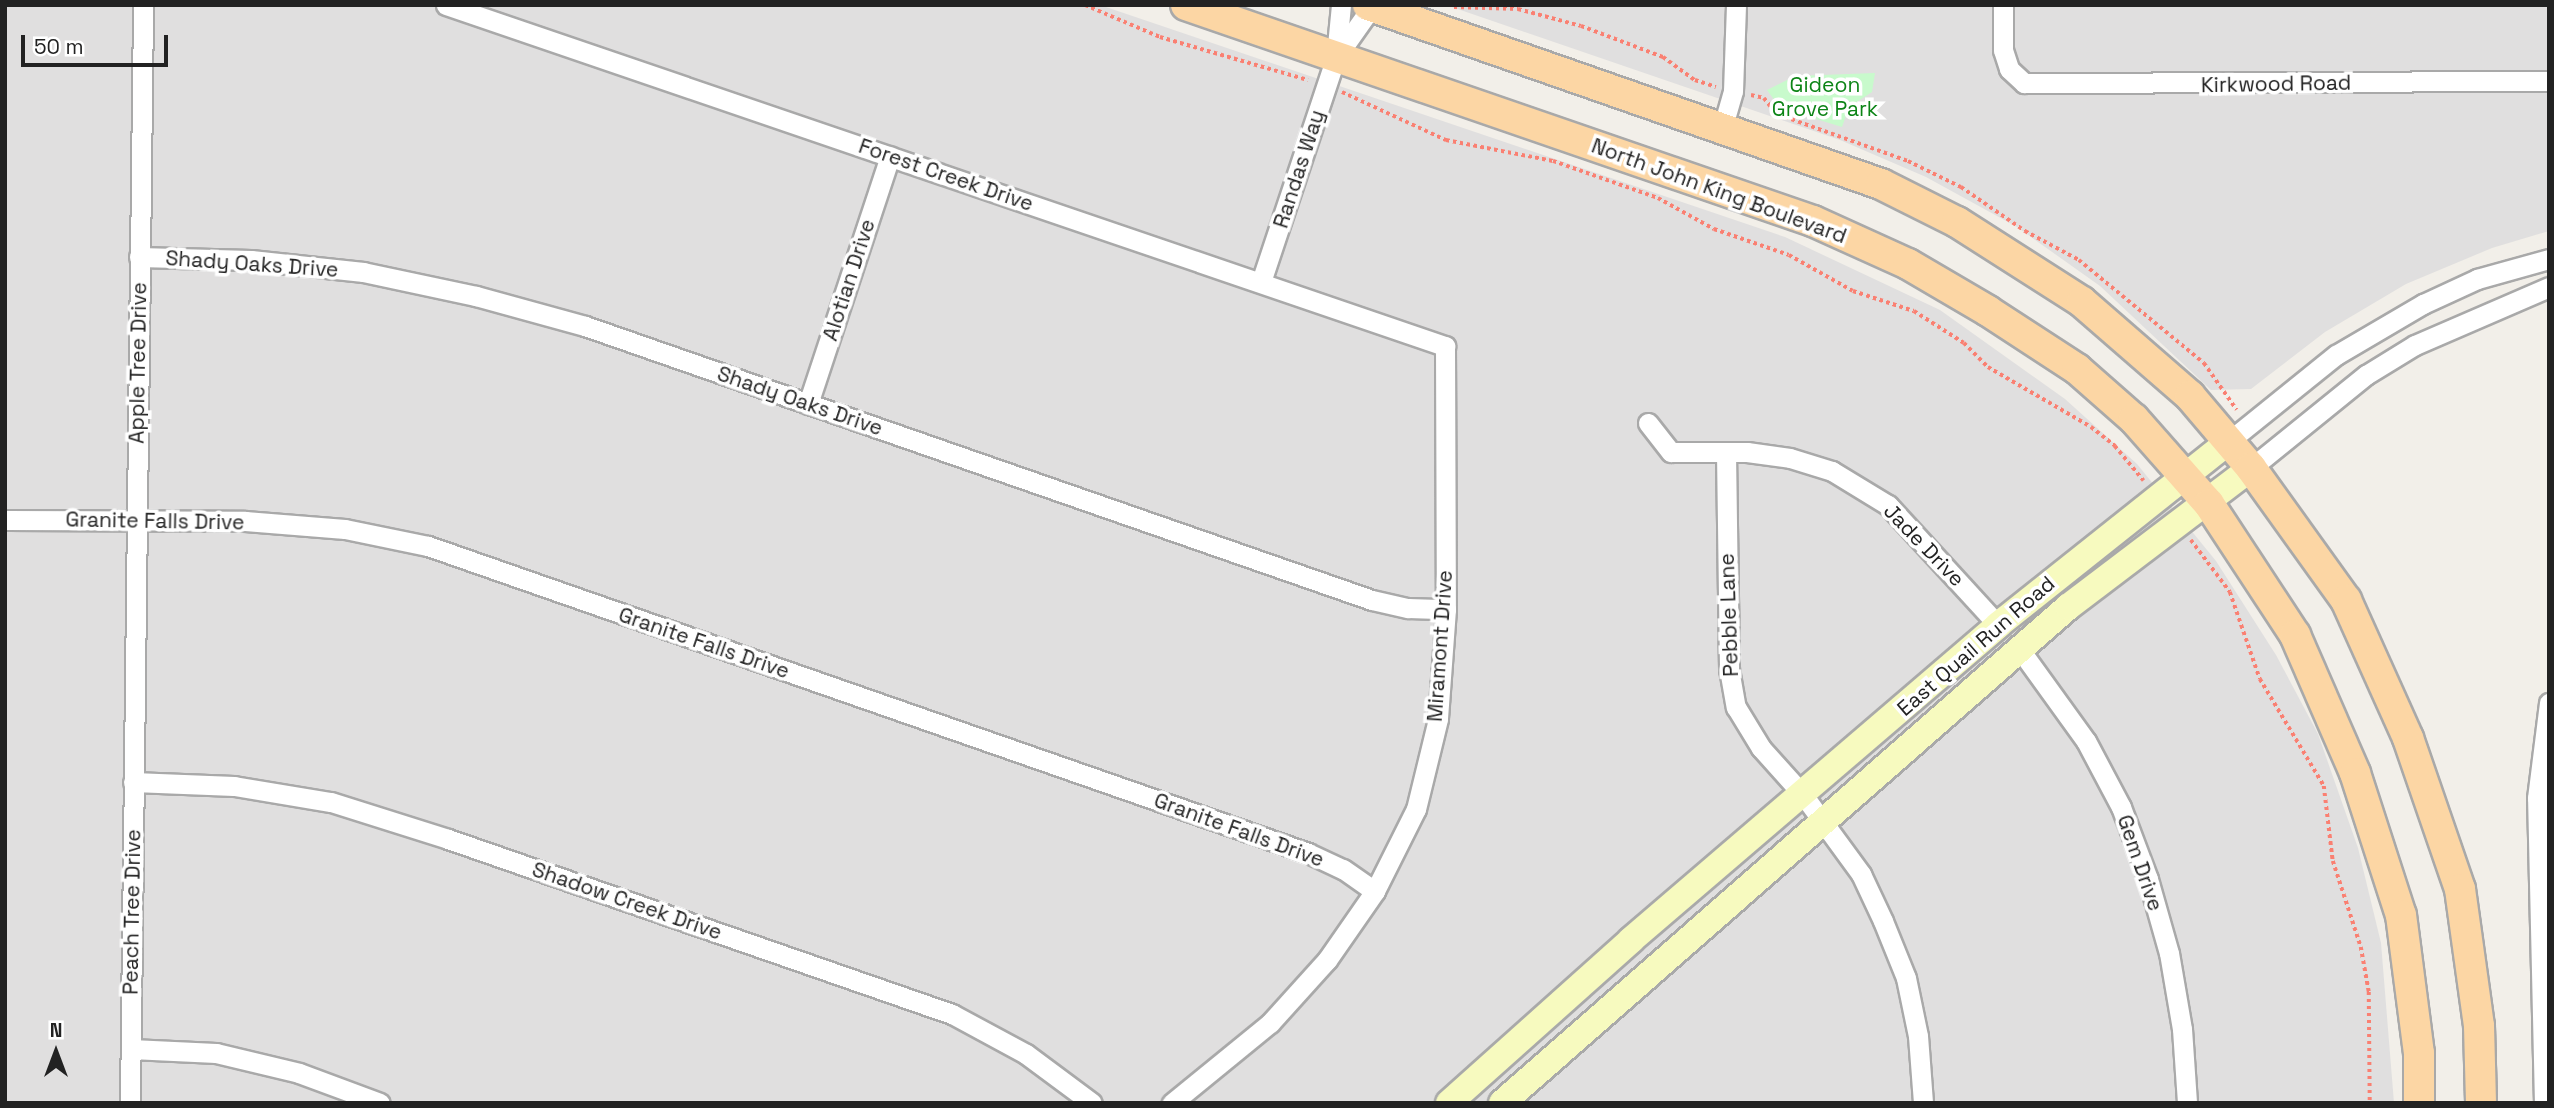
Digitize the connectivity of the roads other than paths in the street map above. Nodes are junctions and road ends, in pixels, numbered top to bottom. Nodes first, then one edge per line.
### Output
1 (143, 5) edge
2 (446, 5) edge
3 (1186, 5) edge
4 (1342, 5) edge
5 (1736, 5) edge
6 (2003, 5) edge
7 (1371, 6) edge
8 (1336, 57) junction
9 (2549, 81) edge
10 (1723, 126) junction
11 (890, 156) junction
12 (139, 257) junction
13 (2549, 258) edge
14 (1261, 282) junction
15 (2549, 287) edge
16 (1445, 346) joint
17 (807, 404) junction
18 (1648, 423) dead end
19 (2228, 442) junction
20 (1726, 452) junction
21 (2250, 468) junction
22 (2187, 477) junction
23 (2208, 504) junction
24 (5, 520) edge
25 (136, 520) junction
26 (1446, 609) junction
27 (1998, 625) junction
28 (2021, 651) junction
29 (2549, 704) edge
30 (134, 721) joint
31 (133, 782) junction
32 (1804, 796) junction
33 (1824, 822) junction
34 (1375, 891) junction
35 (131, 1049) junction
36 (130, 1103) edge
37 (380, 1103) edge
38 (1092, 1103) edge
39 (1172, 1103) edge
40 (1449, 1103) edge
41 (1502, 1103) edge
42 (1923, 1103) edge
43 (2188, 1103) edge
44 (2420, 1103) edge
45 (2481, 1103) edge
46 (2544, 1103) edge

1 - 12 street, Apple Tree Drive
2 - 11 street, Forest Creek Drive
3 - 8 main road, North John King Boulevard
4 - 8 street, Randas Way
5 - 10 street
6 - 9 street, Kirkwood Road
7 - 8 street, Randas Way
7 - 10 main road
8 - 14 street, Randas Way
8 - 22 main road, North John King Boulevard
10 - 19 main road
11 - 14 street, Forest Creek Drive
11 - 17 street, Alotian Drive
12 - 17 street, Shady Oaks Drive
12 - 25 street, Apple Tree Drive
13 - 19 street, East Quail Run Road
14 - 16 street, Forest Creek Drive
15 - 21 street, East Quail Run Road
16 - 26 street, Miramont Drive
17 - 26 street, Shady Oaks Drive
18 - 20 street, Jade Drive
19 - 21 main road
19 - 22 street, East Quail Run Road
20 - 27 street, Jade Drive
20 - 32 street, Pebble Lane
21 - 23 street, East Quail Run Road
21 - 45 main road
22 - 23 main road, North John King Boulevard
22 - 27 street, East Quail Run Road
23 - 28 street, East Quail Run Road
23 - 44 main road, North John King Boulevard
24 - 25 street, Granite Falls Drive
25 - 30 street, Apple Tree Drive
25 - 34 street, Granite Falls Drive
26 - 34 street, Miramont Drive
27 - 32 street, East Quail Run Road
28 - 33 street, East Quail Run Road
28 - 43 street, Gem Drive
29 - 46 street
30 - 31 street, Peach Tree Drive
31 - 35 street, Peach Tree Drive
31 - 38 street, Shadow Creek Drive
32 - 33 street, Pebble Lane
32 - 40 street, East Quail Run Road
33 - 41 street, East Quail Run Road
33 - 42 street, Pebble Lane
34 - 39 street, Miramont Drive
35 - 36 street, Peach Tree Drive
35 - 37 street

